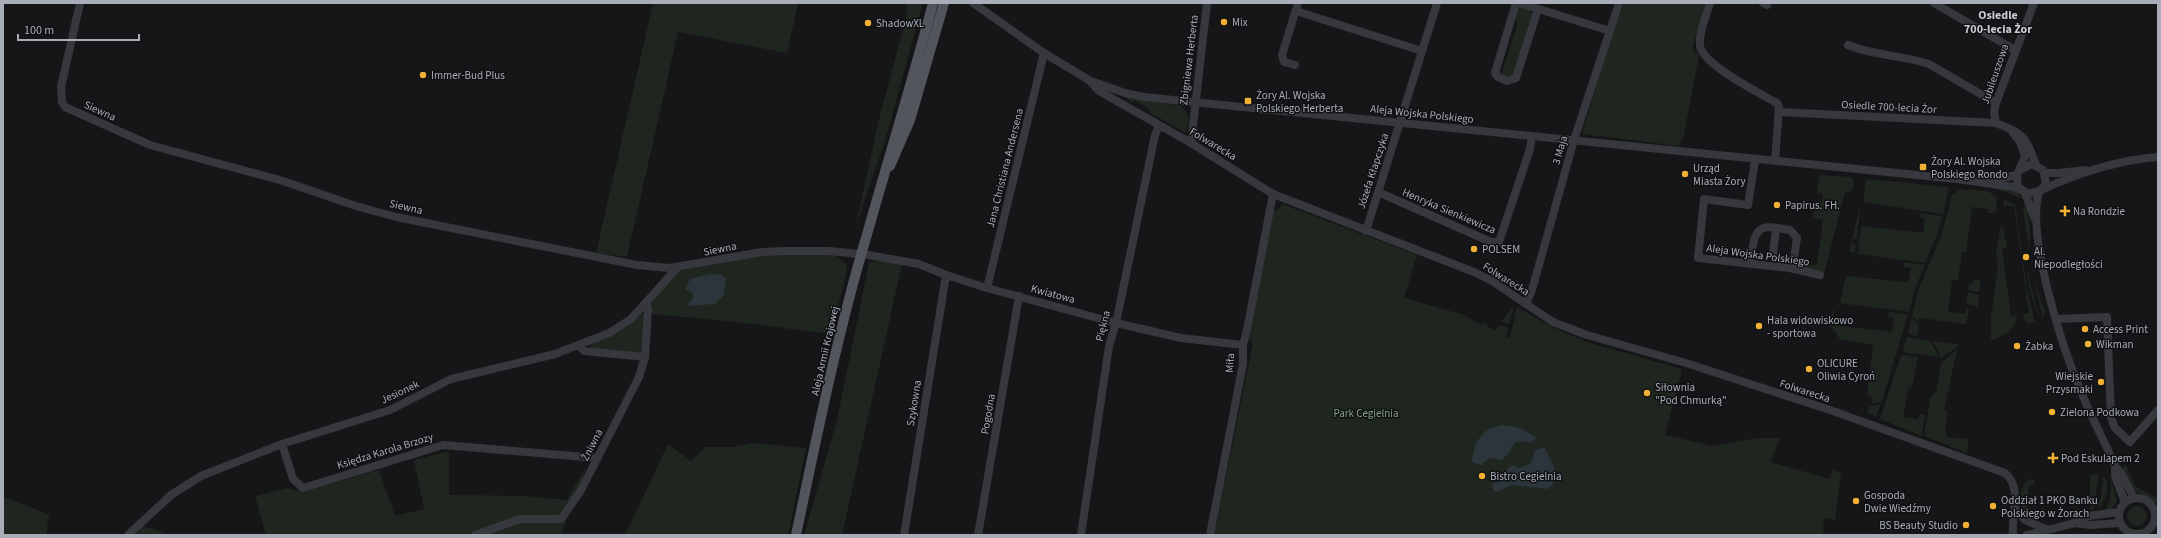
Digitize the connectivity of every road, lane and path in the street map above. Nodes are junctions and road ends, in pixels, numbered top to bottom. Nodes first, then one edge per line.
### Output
1 (80, 3) edge
2 (933, 3) edge
3 (944, 3) edge
4 (973, 3) edge
5 (1207, 3) edge
6 (1437, 3) edge
7 (1518, 3) edge
8 (1619, 3) edge
9 (1710, 3) edge
10 (1934, 3) edge
11 (2034, 3) edge
12 (1297, 7) edge
13 (1538, 9) junction
14 (1610, 31) junction
15 (1848, 45) dead end
16 (2015, 50) junction
17 (1422, 51) junction
18 (1044, 53) junction
19 (1295, 66) dead end
20 (1089, 80) junction
21 (1125, 93) junction
22 (1112, 99) junction
23 (1195, 102) junction
24 (1996, 103) junction
25 (1780, 112) junction
26 (1996, 122) junction
27 (1399, 123) junction
28 (1159, 126) junction
29 (2004, 126) junction
30 (1532, 136) junction
31 (1574, 140) junction
32 (1191, 143) junction
33 (2158, 157) edge
34 (1756, 160) junction
35 (1775, 161) junction
36 (2036, 165) junction
37 (2095, 169) junction
38 (2018, 172) junction
39 (2045, 173) junction
40 (886, 174) junction
41 (1980, 182) junction
42 (2023, 191) junction
43 (2040, 191) junction
44 (1378, 192) junction
45 (1273, 194) junction
46 (2037, 227) junction
47 (1776, 229) junction
48 (1366, 231) junction
49 (1773, 254) dead end
50 (861, 255) junction
51 (1752, 263) junction
52 (677, 268) junction
53 (1790, 268) junction
54 (946, 275) junction
55 (1820, 275) dead end
56 (987, 288) junction
57 (1019, 296) junction
58 (646, 303) junction
59 (1526, 304) junction
60 (2056, 319) junction
61 (1116, 323) junction
62 (1243, 345) junction
63 (579, 346) junction
64 (645, 357) junction
65 (2158, 410) edge
66 (282, 444) junction
67 (598, 458) junction
68 (2115, 466) junction
69 (2134, 498) junction
70 (2125, 502) junction
71 (2155, 507) edge
72 (2015, 509) junction
73 (2119, 512) junction
74 (2156, 520) edge
75 (2075, 523) junction
76 (2120, 523) junction
77 (2046, 529) junction
78 (2149, 533) edge
79 (128, 535) edge
80 (475, 535) edge
81 (796, 535) edge
82 (904, 535) edge
83 (978, 535) edge
84 (1081, 535) edge
85 (1210, 535) edge
86 (2013, 535) edge
87 (2028, 535) edge
88 (2137, 535) edge

1 - 52 street, Siewna
2 - 40 main road, Aleja Armii Krajowej
3 - 40 main road, Aleja Armii Krajowej
4 - 18 street, Folwarecka
5 - 23 street, Zbigniewa Herberta
6 - 17 street, Józefa Kłapczyka
7 - 13 street
7 - 13 street
8 - 14 street, 3 Maja
9 - 25 street
10 - 16 street
11 - 16 street, Jubileuszowa
12 - 17 street
12 - 19 street
13 - 14 street
14 - 31 street, 3 Maja
15 - 24 street
16 - 24 street, Jubileuszowa
17 - 27 street, Józefa Kłapczyka
18 - 20 street, Folwarecka
18 - 56 street, Jana Christiana Andersena
20 - 21 street, Aleja Wojska Polskiego
20 - 22 street, Folwarecka
21 - 22 street
21 - 23 street, Aleja Wojska Polskiego
22 - 28 street, Folwarecka
23 - 27 street, Aleja Wojska Polskiego
23 - 32 street, Zbigniewa Herberta
24 - 26 street, Jubileuszowa
25 - 26 street, Osiedle 700-lecia Żor
25 - 35 street
26 - 29 street
27 - 30 street, Aleja Wojska Polskiego
27 - 44 street, Józefa Kłapczyka
28 - 32 street, Folwarecka
28 - 61 street, Piękna
29 - 36 street
29 - 38 street
30 - 31 street, Aleja Wojska Polskiego
30 - 44 street, Henryka Sienkiewicza
31 - 34 street, Aleja Wojska Polskiego
31 - 59 street, 3 Maja
32 - 45 street, Folwarecka
33 - 37 street
34 - 35 street, Aleja Wojska Polskiego
34 - 51 street, Aleja Wojska Polskiego
35 - 41 street, Aleja Wojska Polskiego
36 - 38 street
36 - 39 street
37 - 39 street
37 - 43 street
38 - 41 street, Aleja Wojska Polskiego
38 - 42 street
39 - 43 street
40 - 50 main road, Aleja Armii Krajowej
41 - 42 street, Aleja Wojska Polskiego
42 - 43 street
42 - 46 street
43 - 46 street
44 - 48 street, Józefa Kłapczyka
45 - 48 street, Folwarecka
45 - 62 street, Miła
46 - 60 street
47 - 49 street
47 - 51 street
47 - 53 street
48 - 59 street, Folwarecka
50 - 52 street, Siewna
50 - 54 street, Kwiatowa
50 - 81 main road, Aleja Armii Krajowej
51 - 53 street, Aleja Wojska Polskiego
52 - 58 street, Jesionek
53 - 55 street, Aleja Wojska Polskiego
54 - 56 street, Kwiatowa
54 - 82 street, Szykowna
56 - 57 street, Kwiatowa
57 - 61 street, Kwiatowa
57 - 83 street, Pogodna
58 - 63 street, Jesionek
58 - 64 street, Żniwna
59 - 72 street, Folwarecka
60 - 65 street
60 - 68 street
61 - 62 street, Kwiatowa
61 - 84 street, Piękna
62 - 85 street, Miła
63 - 64 street
63 - 66 street, Jesionek
64 - 67 street, Żniwna
66 - 67 street, Księdza Karola Brzozy
66 - 79 street, Jesionek
67 - 80 street, Żniwna
68 - 69 street
68 - 70 street
69 - 70 street
69 - 71 street
70 - 73 street
71 - 74 street
72 - 77 street
72 - 86 street, Folwarecka
73 - 75 street
73 - 76 street
74 - 78 street
75 - 76 street
75 - 77 street
76 - 88 street
77 - 87 street
78 - 88 street

